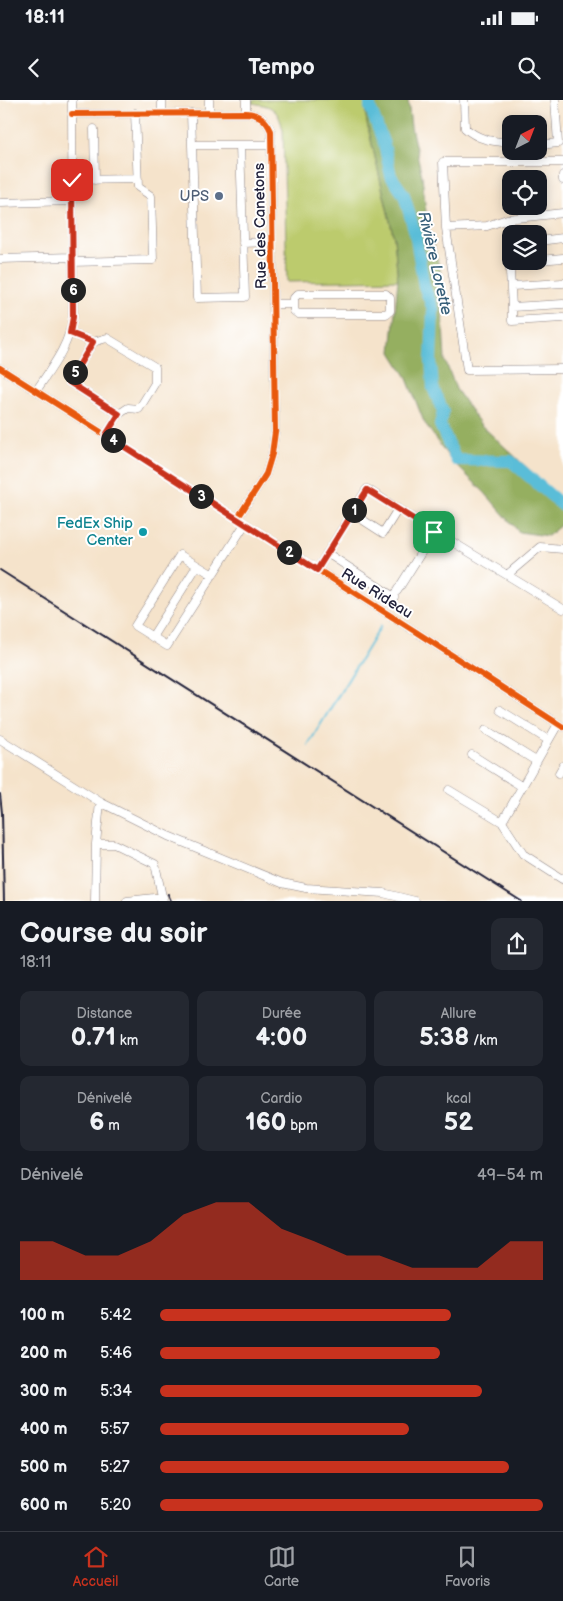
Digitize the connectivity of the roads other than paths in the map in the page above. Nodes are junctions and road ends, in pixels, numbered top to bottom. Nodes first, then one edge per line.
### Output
1 (72, 100) edge
2 (162, 100) edge
3 (209, 100) edge
4 (246, 100) edge
5 (464, 100) edge
6 (555, 100) edge
7 (162, 113) junction
8 (191, 113) junction
9 (209, 113) junction
10 (246, 113) junction
11 (72, 114) junction
12 (135, 114) junction
13 (94, 129) dead end
14 (502, 142) edge
15 (561, 143) edge
16 (548, 144) edge
17 (192, 145) junction
18 (240, 145) junction
19 (271, 145) junction
20 (532, 162) joint
21 (563, 162) edge
22 (563, 175) edge
23 (138, 179) junction
24 (72, 180) junction
25 (95, 180) junction
26 (563, 180) edge
27 (72, 201) junction
28 (0, 203) edge
29 (563, 214) edge
30 (507, 219) junction
31 (508, 225) edge
32 (446, 228) junction
33 (563, 238) edge
34 (547, 240) edge
35 (272, 242) junction
36 (243, 243) junction
37 (563, 258) edge
38 (0, 259) edge
39 (547, 259) edge
40 (72, 260) junction
41 (511, 270) edge
42 (563, 284) edge
43 (512, 286) junction
44 (273, 304) junction
45 (294, 304) junction
46 (563, 304) edge
47 (512, 308) junction
48 (563, 318) edge
49 (70, 333) junction
50 (93, 342) junction
51 (0, 368) edge
52 (563, 369) edge
53 (36, 391) junction
54 (119, 414) junction
55 (106, 435) junction
56 (398, 509) junction
57 (352, 513) junction
58 (237, 518) junction
59 (245, 524) junction
60 (434, 532) junction
61 (563, 549) edge
62 (327, 553) junction
63 (197, 566) junction
64 (317, 570) junction
65 (213, 575) junction
66 (507, 575) junction
67 (563, 609) edge
68 (152, 636) junction
69 (500, 710) dead end
70 (560, 725) edge
71 (486, 730) dead end
72 (0, 739) edge
73 (548, 740) junction
74 (472, 755) dead end
75 (536, 761) junction
76 (522, 786) junction
77 (448, 790) dead end
78 (100, 802) junction
79 (502, 822) junction
80 (96, 844) junction
81 (563, 878) edge
82 (163, 899) edge
83 (95, 901) edge
84 (127, 901) edge
85 (415, 901) edge

1 - 11 street
2 - 7 street
3 - 9 street
4 - 10 street
5 - 14 street
6 - 15 street
7 - 8 street, Rue des Canetons
7 - 12 street, Rue des Canetons
8 - 9 street, Rue des Canetons
8 - 17 street
9 - 10 street, Rue des Canetons
10 - 19 street, Rue des Canetons
11 - 12 street, Rue des Canetons
11 - 24 street
12 - 23 street
13 - 25 street
15 - 16 street
17 - 18 street
17 - 36 street
18 - 19 street
18 - 36 street
19 - 35 street, Rue des Canetons
20 - 21 street
20 - 32 street
22 - 26 street
23 - 25 street
23 - 40 street
24 - 25 street
24 - 27 street
27 - 28 street
27 - 40 street
29 - 30 street
30 - 31 street
30 - 32 street
32 - 52 street
33 - 34 street
35 - 36 street
35 - 44 street, Rue des Canetons
37 - 39 street
38 - 40 street
40 - 49 street
41 - 43 street
42 - 43 street
43 - 47 street
44 - 45 street
44 - 58 street, Rue des Canetons
45 - 45 street
46 - 47 street
47 - 48 street
49 - 50 street
49 - 53 street
50 - 54 street
50 - 54 street
51 - 53 street, Rue Rideau
53 - 55 street, Rue Rideau
54 - 55 street
55 - 58 street, Rue Rideau
56 - 57 street
56 - 57 street
56 - 60 street
57 - 62 street
58 - 59 street, Rue Rideau
59 - 64 street, Rue Rideau
59 - 65 street
60 - 62 street
60 - 66 street
61 - 66 street
62 - 64 street
63 - 65 street
63 - 68 street
63 - 68 street
64 - 70 street, Rue Rideau
65 - 68 street
66 - 67 street
69 - 73 street
70 - 73 street
71 - 75 street
72 - 78 street
73 - 75 street
74 - 76 street
75 - 76 street
76 - 79 street
77 - 79 street
78 - 80 street
78 - 85 street
79 - 81 street
80 - 82 street
80 - 83 street
82 - 84 street

